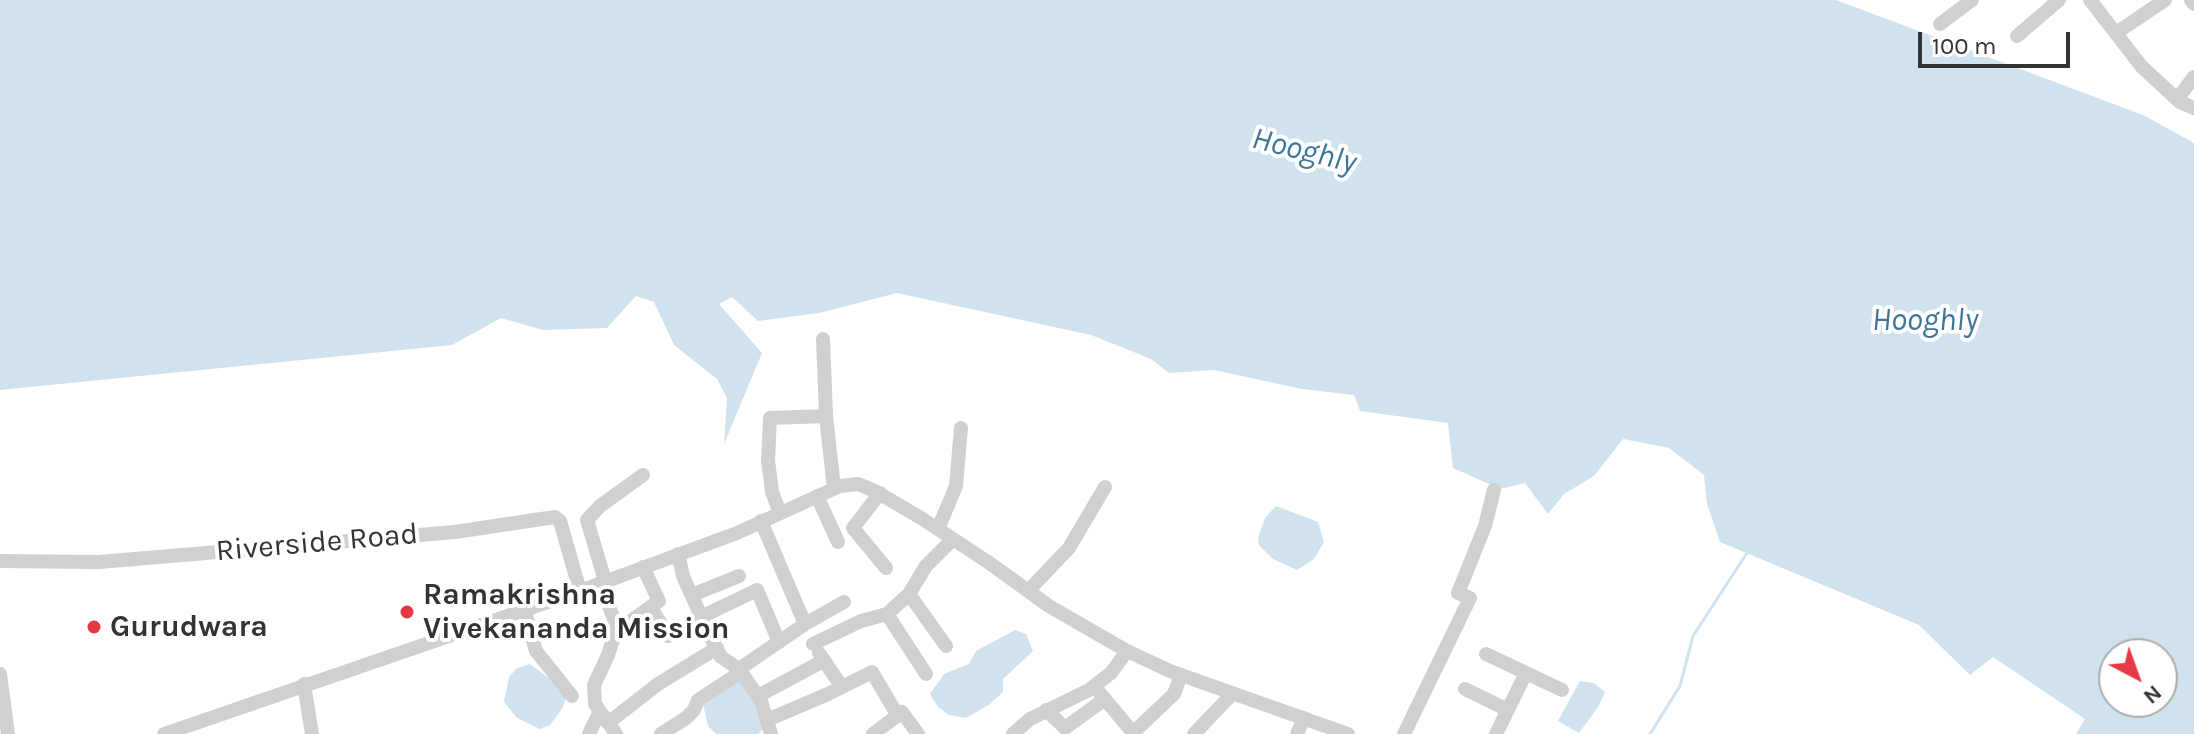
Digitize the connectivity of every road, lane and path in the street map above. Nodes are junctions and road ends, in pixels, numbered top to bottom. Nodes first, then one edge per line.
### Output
1 (1972, 0) edge
2 (2059, 0) edge
3 (2090, 0) edge
4 (2163, 1) edge
5 (1940, 24) dead end
6 (2116, 33) junction
7 (2017, 36) dead end
8 (2194, 77) edge
9 (2177, 99) junction
10 (2194, 108) edge
11 (823, 339) dead end
12 (826, 416) junction
13 (961, 428) dead end
14 (643, 475) dead end
15 (1105, 487) dead end
16 (834, 488) junction
17 (1494, 490) dead end
18 (880, 493) junction
19 (817, 496) junction
20 (780, 513) junction
21 (761, 521) junction
22 (938, 529) junction
23 (953, 539) junction
24 (838, 542) dead end
25 (678, 554) junction
26 (0, 562) edge
27 (643, 567) junction
28 (886, 568) dead end
29 (739, 576) dead end
30 (602, 582) junction
31 (580, 591) junction
32 (1028, 591) junction
33 (909, 594) junction
34 (692, 595) junction
35 (844, 602) dead end
36 (651, 607) junction
37 (524, 609) junction
38 (887, 614) junction
39 (702, 619) junction
40 (804, 625) junction
41 (617, 627) junction
42 (779, 642) junction
43 (813, 644) junction
44 (946, 646) dead end
45 (717, 648) junction
46 (1127, 651) junction
47 (1486, 654) dead end
48 (823, 661) junction
49 (740, 670) junction
50 (1526, 673) junction
51 (0, 674) edge
52 (926, 674) dead end
53 (1181, 675) junction
54 (304, 684) junction
55 (1093, 686) junction
56 (842, 687) junction
57 (1465, 689) dead end
58 (1562, 690) dead end
59 (1233, 693) junction
60 (572, 696) dead end
61 (758, 696) junction
62 (1105, 699) junction
63 (1046, 710) junction
64 (1508, 710) junction
65 (898, 716) junction
66 (1304, 718) junction
67 (608, 723) edge
68 (769, 727) edge
69 (8, 734) edge
70 (164, 734) edge
71 (312, 734) edge
72 (589, 734) edge
73 (661, 734) edge
74 (873, 734) edge
75 (918, 734) edge
76 (1014, 734) edge
77 (1135, 734) edge
78 (1194, 734) edge
79 (1297, 734) edge
80 (1348, 734) edge
81 (1404, 734) edge
82 (1496, 734) edge

1 - 5 street
2 - 7 street
3 - 6 street
4 - 6 street
6 - 9 street
8 - 9 street
9 - 10 street
11 - 12 street
12 - 16 street
12 - 20 street
13 - 22 street
14 - 30 street
15 - 32 street
16 - 18 street
16 - 19 street
17 - 81 street
18 - 22 street
18 - 28 street
19 - 20 street
19 - 24 street
20 - 21 street
21 - 25 street
21 - 40 street
22 - 23 street
23 - 32 street
23 - 33 street
25 - 27 street
25 - 34 street
26 - 31 street, Riverside Road
27 - 30 street
27 - 36 street
29 - 34 street
30 - 31 street
30 - 41 street
31 - 37 street
32 - 46 street
33 - 38 street
33 - 44 street
34 - 39 street
35 - 40 street
36 - 39 street
36 - 41 street
37 - 54 street
37 - 60 street
38 - 43 street
38 - 52 street
39 - 42 street
39 - 45 street
40 - 42 street
40 - 43 street
41 - 67 street
42 - 49 street
43 - 48 street
45 - 49 street
45 - 67 street
46 - 53 street
46 - 55 street
47 - 50 street
48 - 56 street
48 - 61 street
49 - 61 street
49 - 73 street
50 - 58 street
50 - 64 street
51 - 69 street
53 - 59 street
53 - 77 street
54 - 70 street
54 - 71 street
55 - 62 street
55 - 63 street
56 - 65 street
56 - 68 street
57 - 64 street
59 - 66 street
59 - 78 street
61 - 68 street
62 - 63 street
62 - 77 street
63 - 76 street
64 - 82 street
65 - 74 street
65 - 75 street
66 - 79 street
66 - 80 street
67 - 72 street

